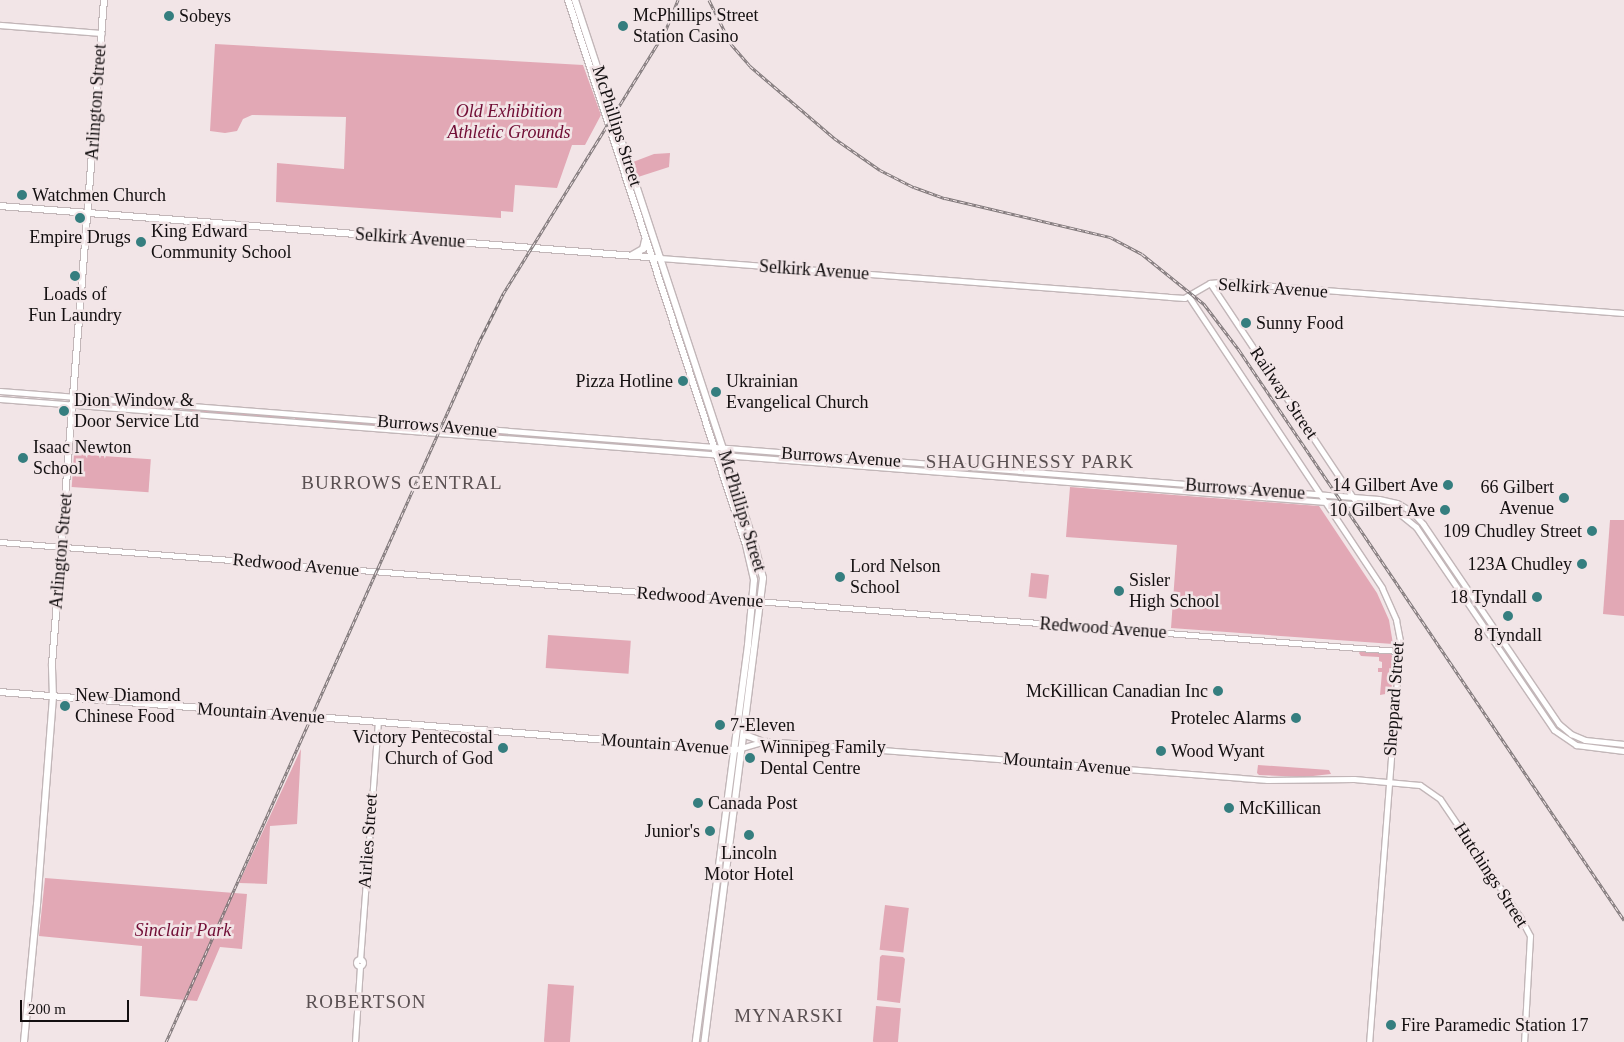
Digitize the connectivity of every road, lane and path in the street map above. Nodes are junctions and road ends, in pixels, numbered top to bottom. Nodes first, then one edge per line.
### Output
1 (104, 0) edge
2 (568, 0) edge
3 (575, 0) edge
4 (0, 25) edge
5 (102, 33) junction
6 (589, 41) junction
7 (582, 44) junction
8 (598, 92) junction
9 (605, 92) junction
10 (0, 206) edge
11 (644, 206) junction
12 (636, 209) junction
13 (88, 213) junction
14 (645, 236) junction
15 (632, 255) junction
16 (651, 256) junction
17 (660, 258) junction
18 (1210, 283) junction
19 (1189, 297) junction
20 (1624, 313) edge
21 (0, 391) edge
22 (73, 397) junction
23 (0, 399) edge
24 (73, 405) junction
25 (714, 448) junction
26 (722, 448) junction
27 (717, 456) junction
28 (725, 456) junction
29 (1319, 494) junction
30 (1354, 497) junction
31 (1324, 502) junction
32 (1354, 504) junction
33 (0, 542) edge
34 (61, 546) junction
35 (753, 601) junction
36 (761, 601) junction
37 (1399, 650) junction
38 (0, 692) edge
39 (53, 697) junction
40 (378, 722) junction
41 (744, 728) junction
42 (761, 741) junction
43 (1624, 744) edge
44 (742, 747) junction
45 (734, 750) junction
46 (1624, 751) edge
47 (1388, 781) junction
48 (24, 1042) edge
49 (355, 1042) edge
50 (696, 1042) edge
51 (704, 1042) edge
52 (1369, 1042) edge
53 (1524, 1042) edge

1 - 5 main road, Arlington Street
2 - 7 main road, McPhillips Street
3 - 6 main road, McPhillips Street
4 - 5 street
5 - 13 main road, Arlington Street
6 - 7 main road
6 - 9 main road, McPhillips Street
7 - 8 main road, McPhillips Street
8 - 9 main road
8 - 12 main road, McPhillips Street
9 - 11 main road, McPhillips Street
10 - 13 main road, Selkirk Avenue
11 - 12 main road
11 - 17 main road, McPhillips Street
12 - 14 main road, McPhillips Street
13 - 15 main road, Selkirk Avenue
13 - 22 main road, Arlington Street
14 - 15 main road
14 - 16 main road, McPhillips Street
15 - 16 main road, Selkirk Avenue
16 - 17 main road, Selkirk Avenue
16 - 25 main road, McPhillips Street
17 - 19 street, Selkirk Avenue
17 - 26 main road, McPhillips Street
18 - 19 street, Selkirk Avenue
18 - 20 street, Selkirk Avenue
18 - 30 street, Railway Street
19 - 29 street, Sheppard Street
21 - 22 street, Burrows Avenue
22 - 24 main road, Arlington Street
22 - 25 street, Burrows Avenue
23 - 24 street, Burrows Avenue
24 - 27 street, Burrows Avenue
24 - 34 main road, Arlington Street
25 - 26 street, Burrows Avenue
25 - 27 main road, McPhillips Street
26 - 28 main road, McPhillips Street
26 - 29 street, Burrows Avenue
27 - 28 street, Burrows Avenue
27 - 35 main road, McPhillips Street
28 - 31 street, Burrows Avenue
28 - 36 main road, McPhillips Street
29 - 30 street, Burrows Avenue
29 - 31 street, Sheppard Street
30 - 32 street
30 - 43 street, Burrows Avenue
31 - 32 street, Burrows Avenue
31 - 37 street, Sheppard Street
32 - 46 street, Burrows Avenue
33 - 34 street, Redwood Avenue
34 - 35 street, Redwood Avenue
34 - 39 main road, Arlington Street
35 - 36 street, Redwood Avenue
35 - 45 main road, McPhillips Street
36 - 37 street, Redwood Avenue
36 - 41 main road, McPhillips Street
37 - 47 street, Sheppard Street
38 - 39 main road, Mountain Avenue
39 - 40 main road, Mountain Avenue
39 - 48 main road, Arlington Street
40 - 45 main road, Mountain Avenue
40 - 49 street, Airlies Street
41 - 42 main road
41 - 44 main road, McPhillips Street
42 - 44 street, Mountain Avenue
42 - 47 street, Mountain Avenue
44 - 45 street, Mountain Avenue
44 - 51 main road, McPhillips Street
45 - 50 main road, McPhillips Street
47 - 52 street, Sheppard Street
47 - 53 street, Hutchings Street

